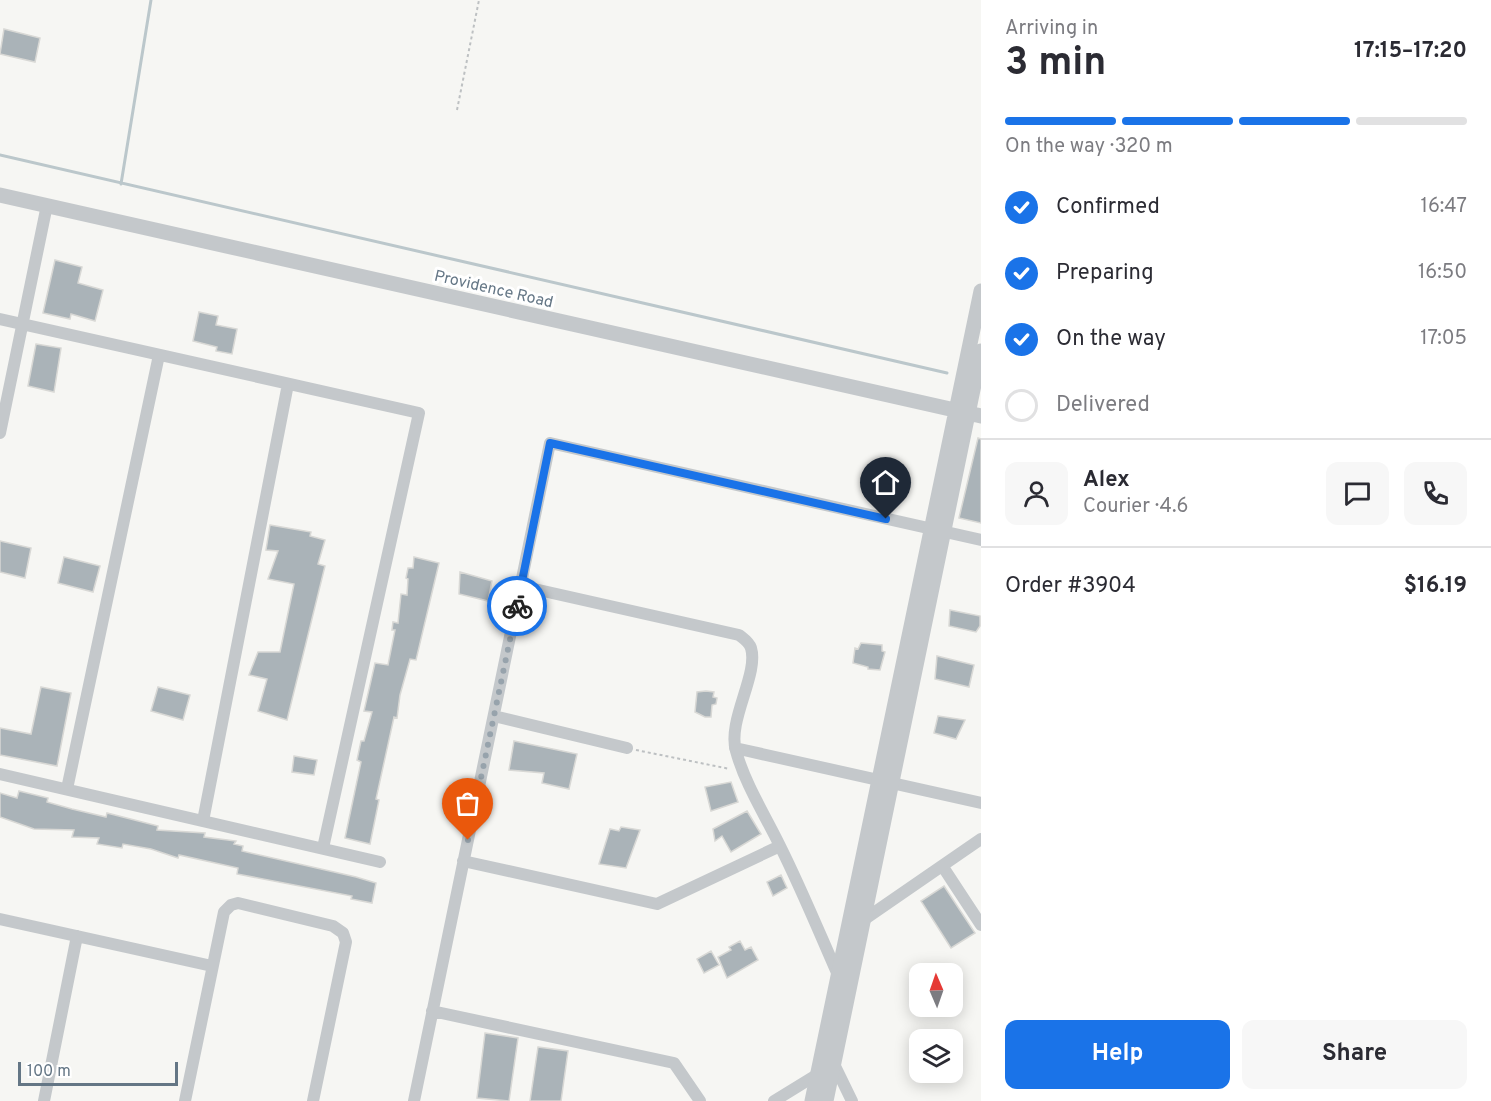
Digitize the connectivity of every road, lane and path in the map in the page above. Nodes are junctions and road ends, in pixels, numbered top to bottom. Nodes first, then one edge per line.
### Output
1 (479, 0) edge
2 (458, 110) dead end
3 (0, 186) edge
4 (0, 195) edge
5 (47, 206) junction
6 (981, 291) edge
7 (0, 319) edge
8 (23, 324) junction
9 (981, 351) edge
10 (159, 355) junction
11 (288, 384) junction
12 (969, 408) edge
13 (0, 433) edge
14 (937, 530) junction
15 (981, 540) edge
16 (521, 586) junction
17 (494, 716) junction
18 (627, 748) joint
19 (735, 748) junction
20 (743, 772) junction
21 (0, 774) edge
22 (885, 782) junction
23 (67, 789) junction
24 (981, 804) edge
25 (203, 820) junction
26 (981, 839) edge
27 (780, 846) junction
28 (323, 848) junction
29 (464, 861) junction
30 (380, 862) dead end
31 (943, 867) junction
32 (0, 919) edge
33 (862, 921) junction
34 (981, 925) edge
35 (77, 936) junction
36 (212, 966) junction
37 (838, 975) junction
38 (432, 1011) junction
39 (834, 1064) junction
40 (818, 1074) junction
41 (783, 1099) edge
42 (44, 1101) edge
43 (185, 1101) edge
44 (313, 1101) edge
45 (414, 1101) edge
46 (700, 1101) edge
47 (812, 1101) edge
48 (826, 1101) edge
49 (852, 1101) edge

1 - 2 path
3 - 12 street, Providence Road
4 - 5 street, Providence Road
5 - 8 street
5 - 12 street, Providence Road
6 - 12 street
7 - 8 street
8 - 10 street
8 - 13 street
9 - 12 street
10 - 11 street
10 - 23 street
11 - 25 street
11 - 28 street
12 - 14 street
14 - 15 street
14 - 16 street
14 - 22 street
16 - 17 street
16 - 19 street
17 - 18 street
17 - 29 street
18 - 20 path
19 - 20 street
19 - 22 street
20 - 27 street
21 - 23 street
22 - 24 street
22 - 33 street
22 - 37 street
23 - 25 street
25 - 28 street
26 - 31 street
27 - 29 street
27 - 37 street
28 - 30 street
29 - 38 street
31 - 33 street
31 - 34 street
32 - 35 street
33 - 39 street
35 - 36 street
35 - 42 street
36 - 43 street
36 - 44 street
37 - 40 street
38 - 45 street
38 - 46 street
39 - 48 street
39 - 49 street
40 - 41 street
40 - 47 street

